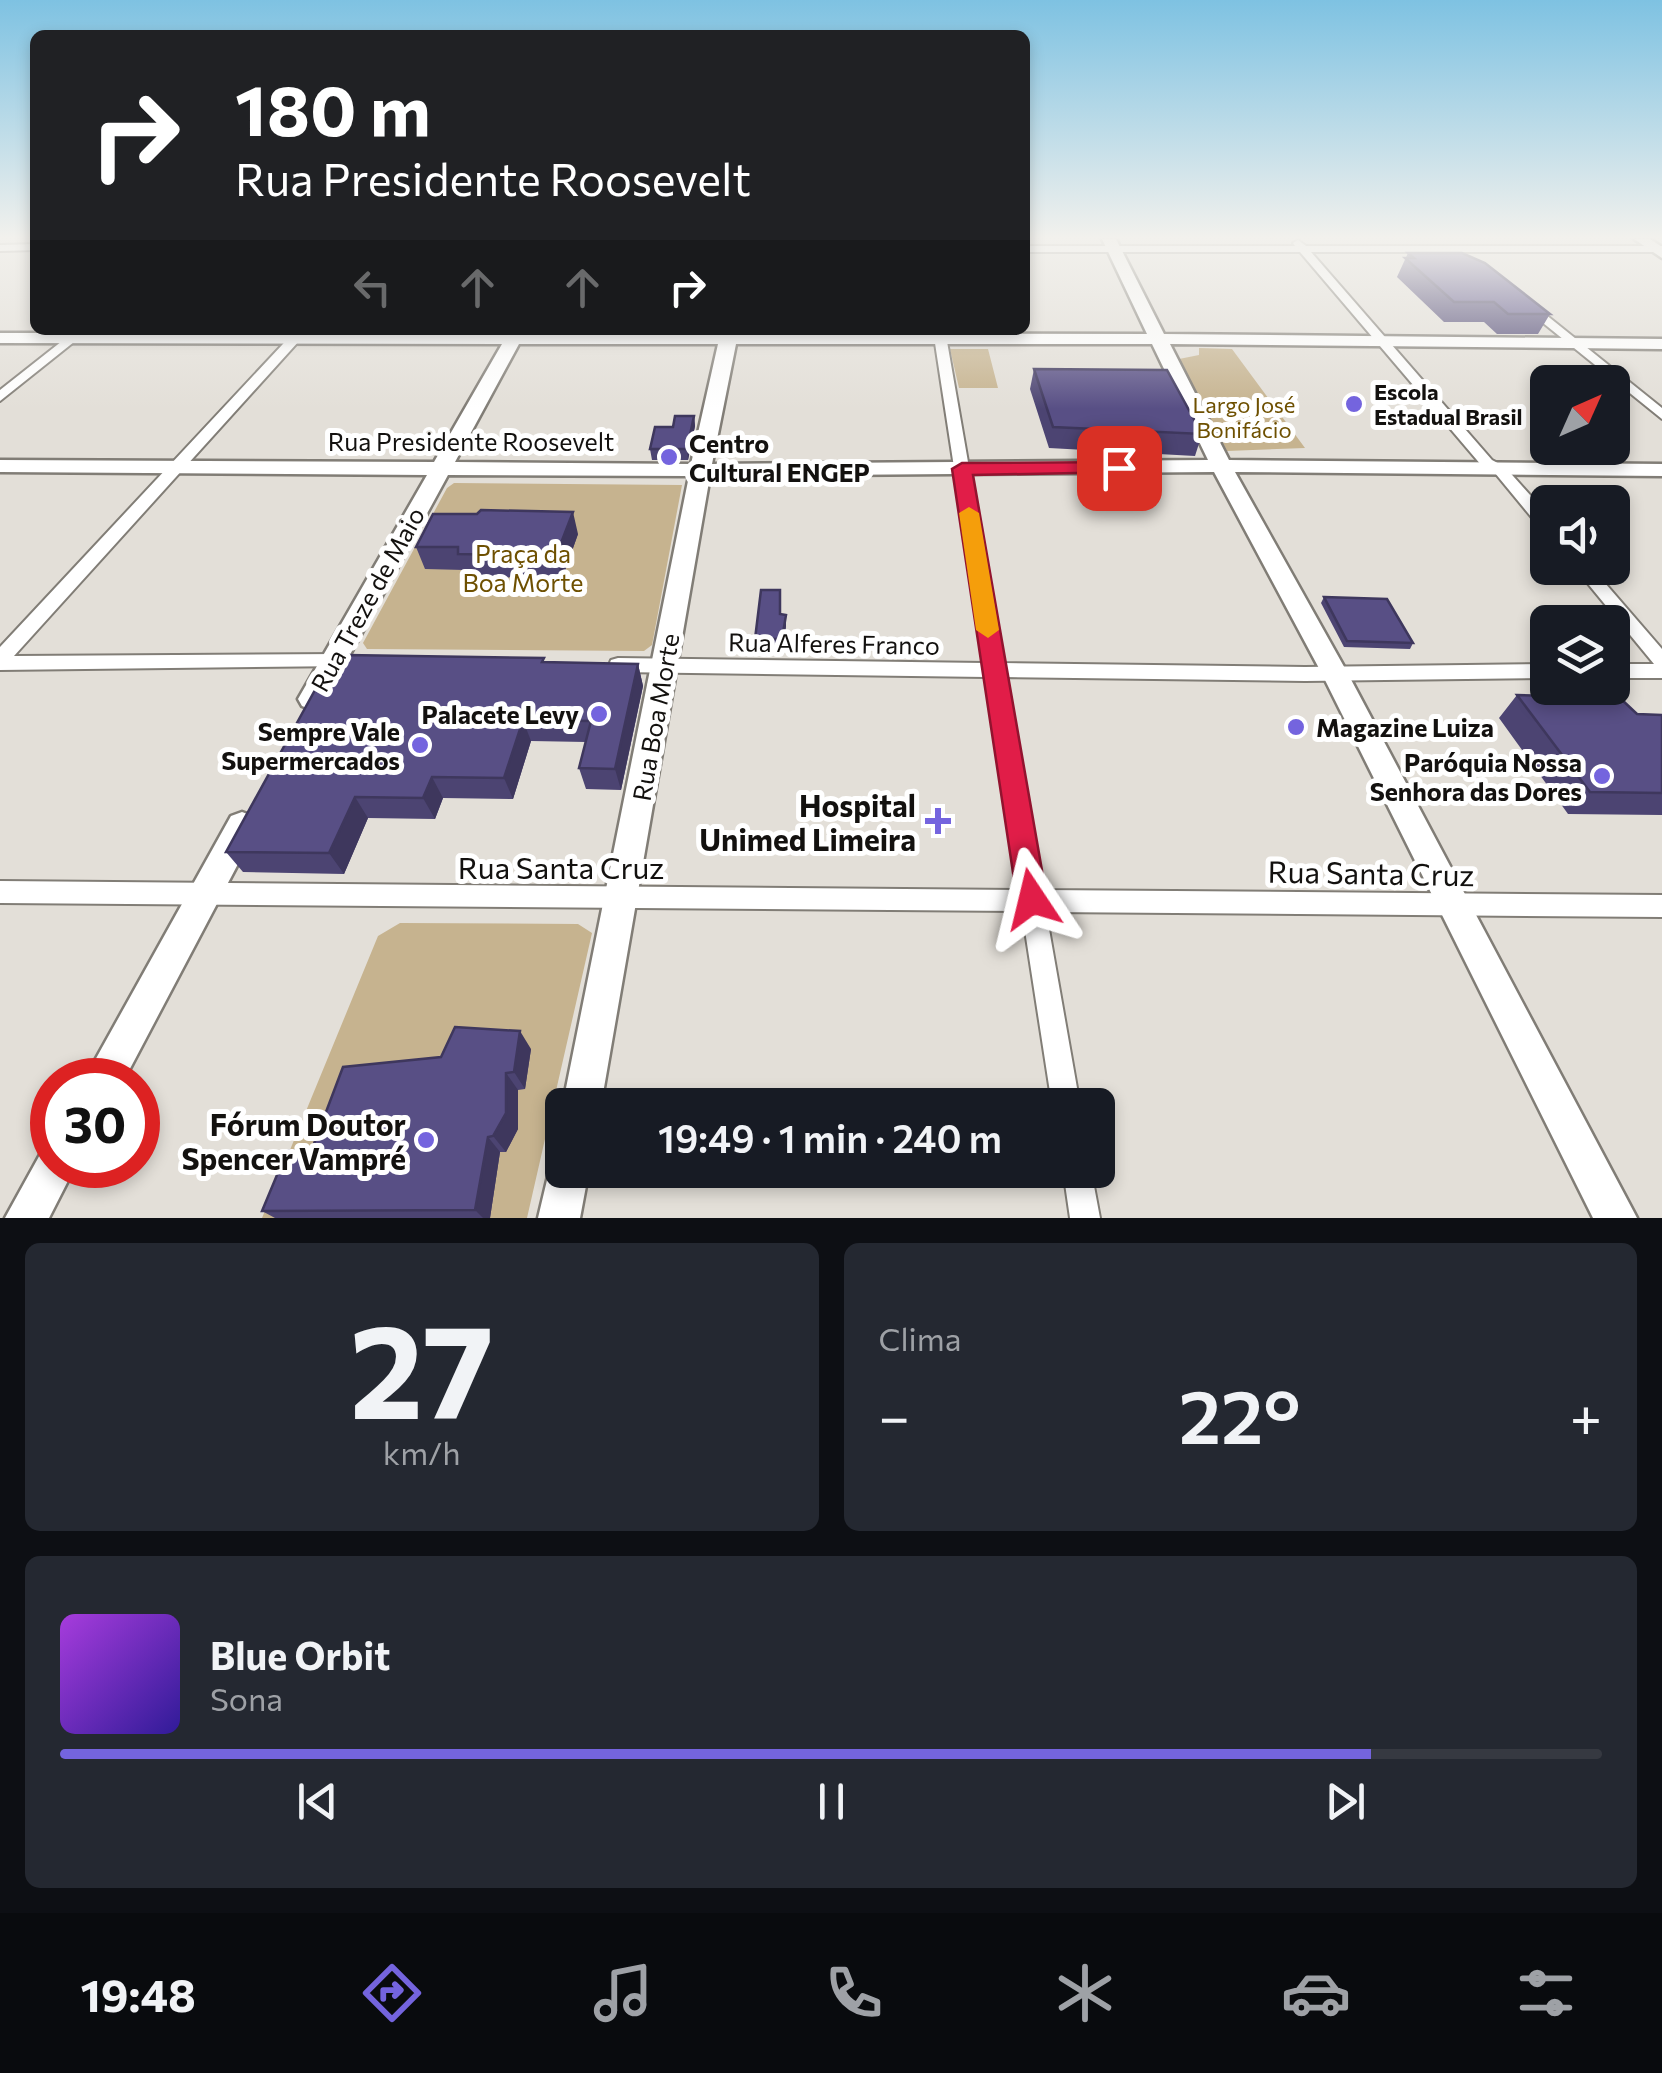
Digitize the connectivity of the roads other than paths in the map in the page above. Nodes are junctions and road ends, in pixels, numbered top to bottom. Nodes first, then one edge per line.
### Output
1 (1138, 296) edge
2 (1344, 296) edge
3 (1516, 296) edge
4 (60, 335) edge
5 (79, 335) edge
6 (298, 335) edge
7 (515, 335) edge
8 (729, 335) edge
9 (940, 335) edge
10 (0, 338) edge
11 (1160, 340) junction
12 (1383, 340) junction
13 (1572, 342) junction
14 (1662, 344) edge
15 (0, 397) edge
16 (1662, 414) edge
17 (0, 466) edge
18 (1222, 467) junction
19 (177, 468) junction
20 (441, 468) junction
21 (962, 469) junction
22 (702, 470) junction
23 (1500, 470) junction
24 (1662, 470) edge
25 (1530, 505) edge
26 (1597, 585) edge
27 (0, 661) edge
28 (333, 661) junction
29 (367, 662) edge
30 (1662, 662) edge
31 (601, 665) edge
32 (666, 666) junction
33 (994, 669) junction
34 (1530, 671) edge
35 (1630, 671) edge
36 (1662, 671) edge
37 (1334, 672) junction
38 (300, 720) edge
39 (253, 806) edge
40 (0, 892) edge
41 (205, 894) junction
42 (622, 896) junction
43 (1032, 899) junction
44 (1453, 903) junction
45 (1662, 906) edge
46 (114, 1058) edge
47 (584, 1088) edge
48 (1063, 1088) edge
49 (43, 1188) edge
50 (565, 1188) edge
51 (1080, 1188) edge
52 (26, 1218) edge
53 (559, 1218) edge
54 (1085, 1218) edge
55 (1616, 1218) edge

1 - 11 main road
2 - 12 street
3 - 13 street
4 - 10 main road
5 - 15 street
6 - 19 street
7 - 20 main road, Rua Treze de Maio
8 - 22 main road, Rua Boa Morte
9 - 11 main road
9 - 21 street
11 - 12 main road
11 - 18 main road
12 - 13 main road
12 - 23 street
13 - 14 main road
13 - 16 street
17 - 19 main road, Rua Presidente Roosevelt
18 - 21 main road, Rua Presidente Roosevelt
18 - 23 main road, Rua Presidente Roosevelt
18 - 37 main road
19 - 20 main road, Rua Presidente Roosevelt
19 - 27 street
20 - 22 main road, Rua Presidente Roosevelt
20 - 28 main road, Rua Treze de Maio
21 - 22 main road, Rua Presidente Roosevelt
21 - 33 street
22 - 32 main road, Rua Boa Morte
23 - 24 main road, Rua Presidente Roosevelt
23 - 25 street
26 - 30 street
27 - 28 street
28 - 29 street
28 - 38 main road, Rua Treze de Maio
31 - 32 street, Rua Alferes Franco
32 - 33 street, Rua Alferes Franco
32 - 42 main road, Rua Boa Morte
33 - 37 street, Rua Alferes Franco
33 - 43 street
34 - 37 street, Rua Alferes Franco
35 - 36 street
37 - 44 main road
39 - 41 main road
40 - 41 street, Rua Santa Cruz
41 - 42 street, Rua Santa Cruz
41 - 46 main road
42 - 43 street, Rua Santa Cruz
42 - 47 main road, Rua Boa Morte
43 - 44 street, Rua Santa Cruz
43 - 48 street
44 - 45 street, Rua Santa Cruz
44 - 55 main road
49 - 52 main road
50 - 53 main road
51 - 54 street

